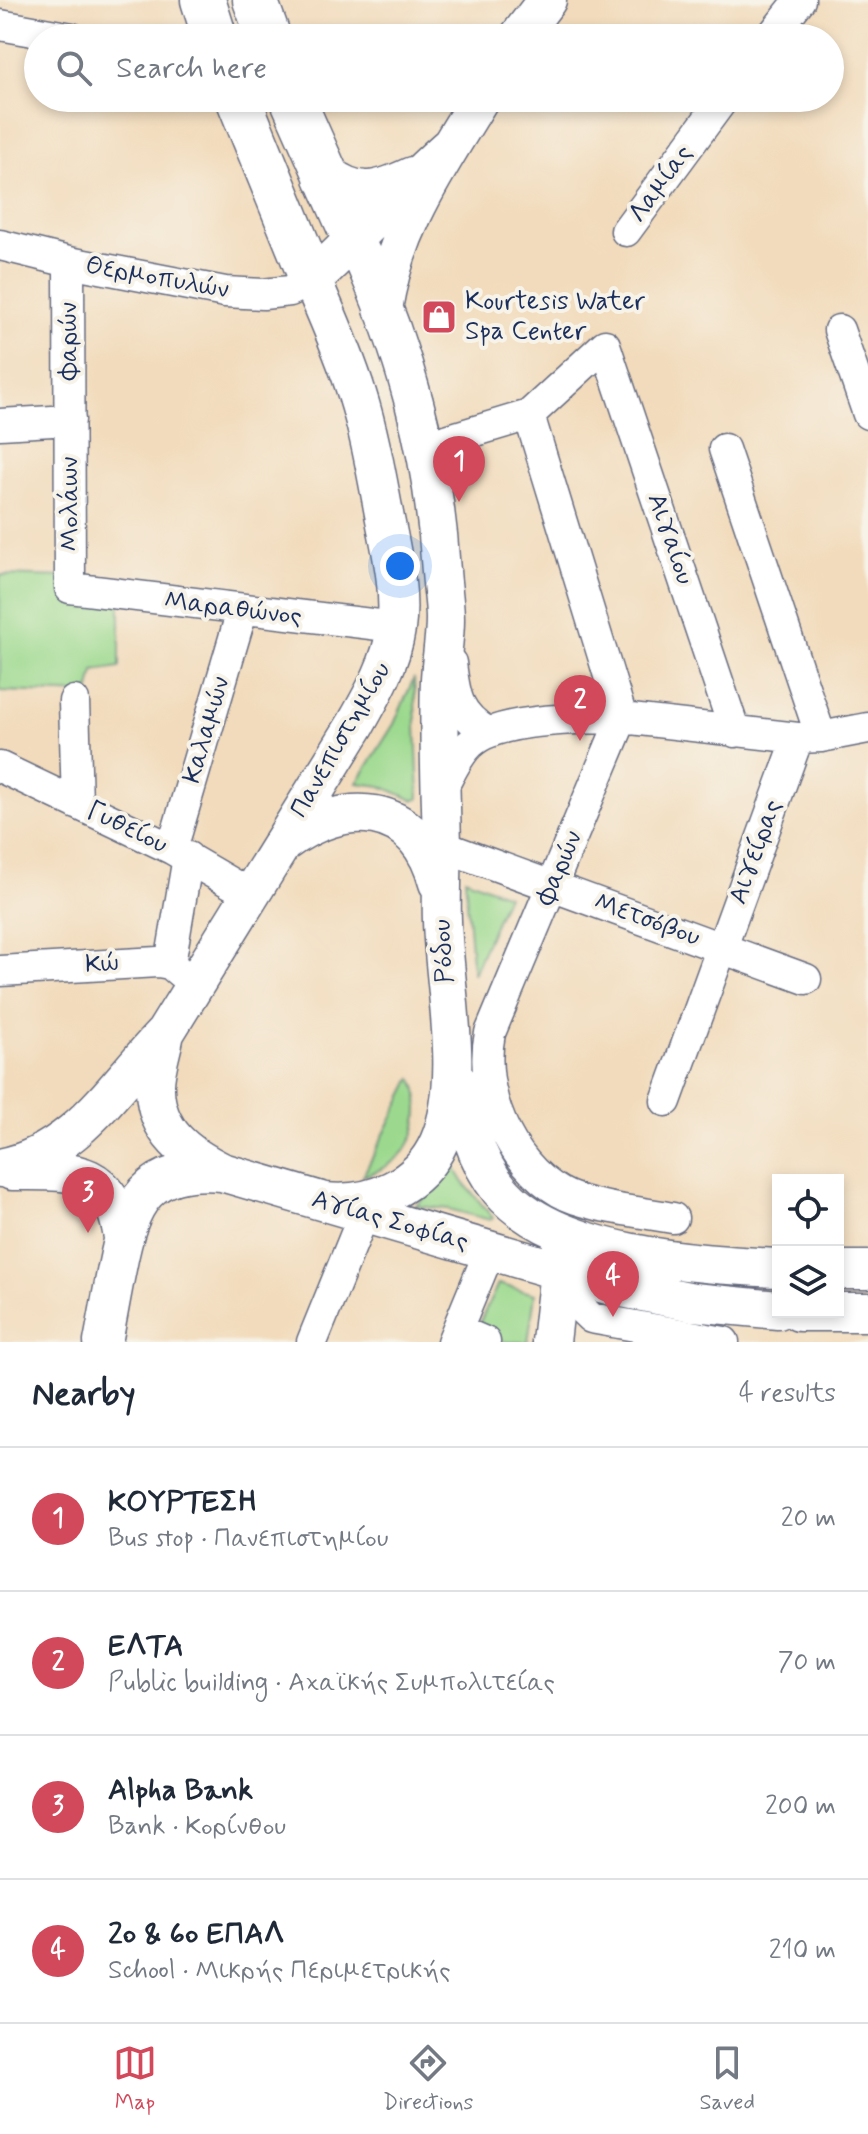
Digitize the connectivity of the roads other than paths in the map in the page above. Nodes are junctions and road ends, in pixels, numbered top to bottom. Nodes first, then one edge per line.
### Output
1 (203, 0) edge
2 (255, 0) edge
3 (547, 0) edge
4 (800, 0) edge
5 (211, 24) edge
6 (264, 24) edge
7 (529, 24) edge
8 (781, 24) edge
9 (0, 25) edge
10 (24, 29) edge
11 (244, 112) edge
12 (298, 112) edge
13 (471, 112) edge
14 (714, 112) edge
15 (450, 146) junction
16 (326, 177) junction
17 (413, 179) junction
18 (626, 231) dead end
19 (355, 240) junction
20 (0, 245) edge
21 (69, 262) junction
22 (312, 280) junction
23 (383, 309) junction
24 (839, 330) dead end
25 (868, 414) edge
26 (529, 415) junction
27 (70, 420) junction
28 (0, 424) edge
29 (426, 446) junction
30 (724, 449) dead end
31 (70, 588) joint
32 (242, 611) junction
33 (445, 618) junction
34 (396, 627) junction
35 (74, 701) dead end
36 (622, 718) junction
37 (868, 728) edge
38 (487, 732) junction
39 (735, 732) junction
40 (809, 737) junction
41 (0, 767) edge
42 (440, 792) junction
43 (77, 804) junction
44 (442, 846) junction
45 (278, 847) junction
46 (180, 853) junction
47 (554, 885) junction
48 (251, 895) junction
49 (442, 918) junction
50 (722, 947) junction
51 (0, 971) edge
52 (183, 975) junction
53 (806, 979) dead end
54 (165, 1033) junction
55 (453, 1060) junction
56 (666, 1101) dead end
57 (0, 1170) edge
58 (222, 1172) junction
59 (568, 1196) junction
60 (325, 1202) junction
61 (364, 1214) junction
62 (673, 1218) dead end
63 (123, 1237) junction
64 (490, 1250) junction
65 (560, 1264) junction
66 (772, 1267) edge
67 (844, 1270) edge
68 (868, 1270) edge
69 (772, 1309) edge
70 (844, 1312) edge
71 (868, 1312) edge
72 (454, 1336) edge
73 (103, 1342) edge
74 (312, 1342) edge
75 (485, 1342) edge
76 (551, 1342) edge
77 (724, 1342) edge

1 - 5 highway
2 - 6 highway
3 - 7 main road
4 - 8 street
9 - 10 street
11 - 22 highway
12 - 16 highway
13 - 15 main road
14 - 18 street, Λαμίας
15 - 17 main road
15 - 23 main road
16 - 17 highway
16 - 19 highway
17 - 19 main road
19 - 22 main road
19 - 23 main road
20 - 21 street, Θερμοπυλών
21 - 22 street, Θερμοπυλών
21 - 27 street, Φαρών
22 - 34 main road, Πανεπιστημίου
23 - 29 main road
24 - 25 street
26 - 29 street
26 - 36 street
26 - 39 street, Αιγαίου
27 - 28 street
27 - 31 street, Μολάων
29 - 33 main road
30 - 40 street
31 - 32 street, Μαραθώνος
32 - 34 street, Μαραθώνος
32 - 46 street, Καλαμών
33 - 38 street
33 - 42 main road, Ρόδου
34 - 45 main road, Πανεπιστημίου
35 - 43 street
36 - 38 street
36 - 39 street
36 - 47 street, Φαρών
37 - 40 street
38 - 42 street
39 - 40 street
40 - 50 street, Αιγείρας
41 - 43 street, Γυθείου
42 - 44 main road, Ρόδου
43 - 46 street, Γυθείου
44 - 47 street, Μετσόβου
44 - 49 main road, Ρόδου
45 - 48 main road, Πανεπιστημίου
45 - 49 main road
46 - 48 street, Γυθείου
46 - 52 street, Καλαμών
47 - 50 street, Μετσόβου
47 - 59 street, Φαρών
48 - 52 main road, Πανεπιστημίου
49 - 55 main road, Ρόδου
50 - 53 street, Μετσόβου
50 - 56 street, Αιγείρας
51 - 52 street, Κώ
52 - 54 main road, Πανεπιστημίου
54 - 57 main road
54 - 58 main road
55 - 60 main road, Ρόδου
55 - 65 main road
57 - 63 main road
58 - 60 main road, Αγίας Σοφίας
58 - 63 main road
59 - 62 street, Φαρών
59 - 65 street
60 - 61 main road, Αγίας Σοφίας
61 - 64 main road, Αγίας Σοφίας
61 - 74 street
63 - 73 main road
64 - 65 main road, Αγίας Σοφίας
64 - 72 street
65 - 66 main road
65 - 69 main road
65 - 76 main road
65 - 77 street
67 - 68 main road
70 - 71 main road
72 - 75 street

